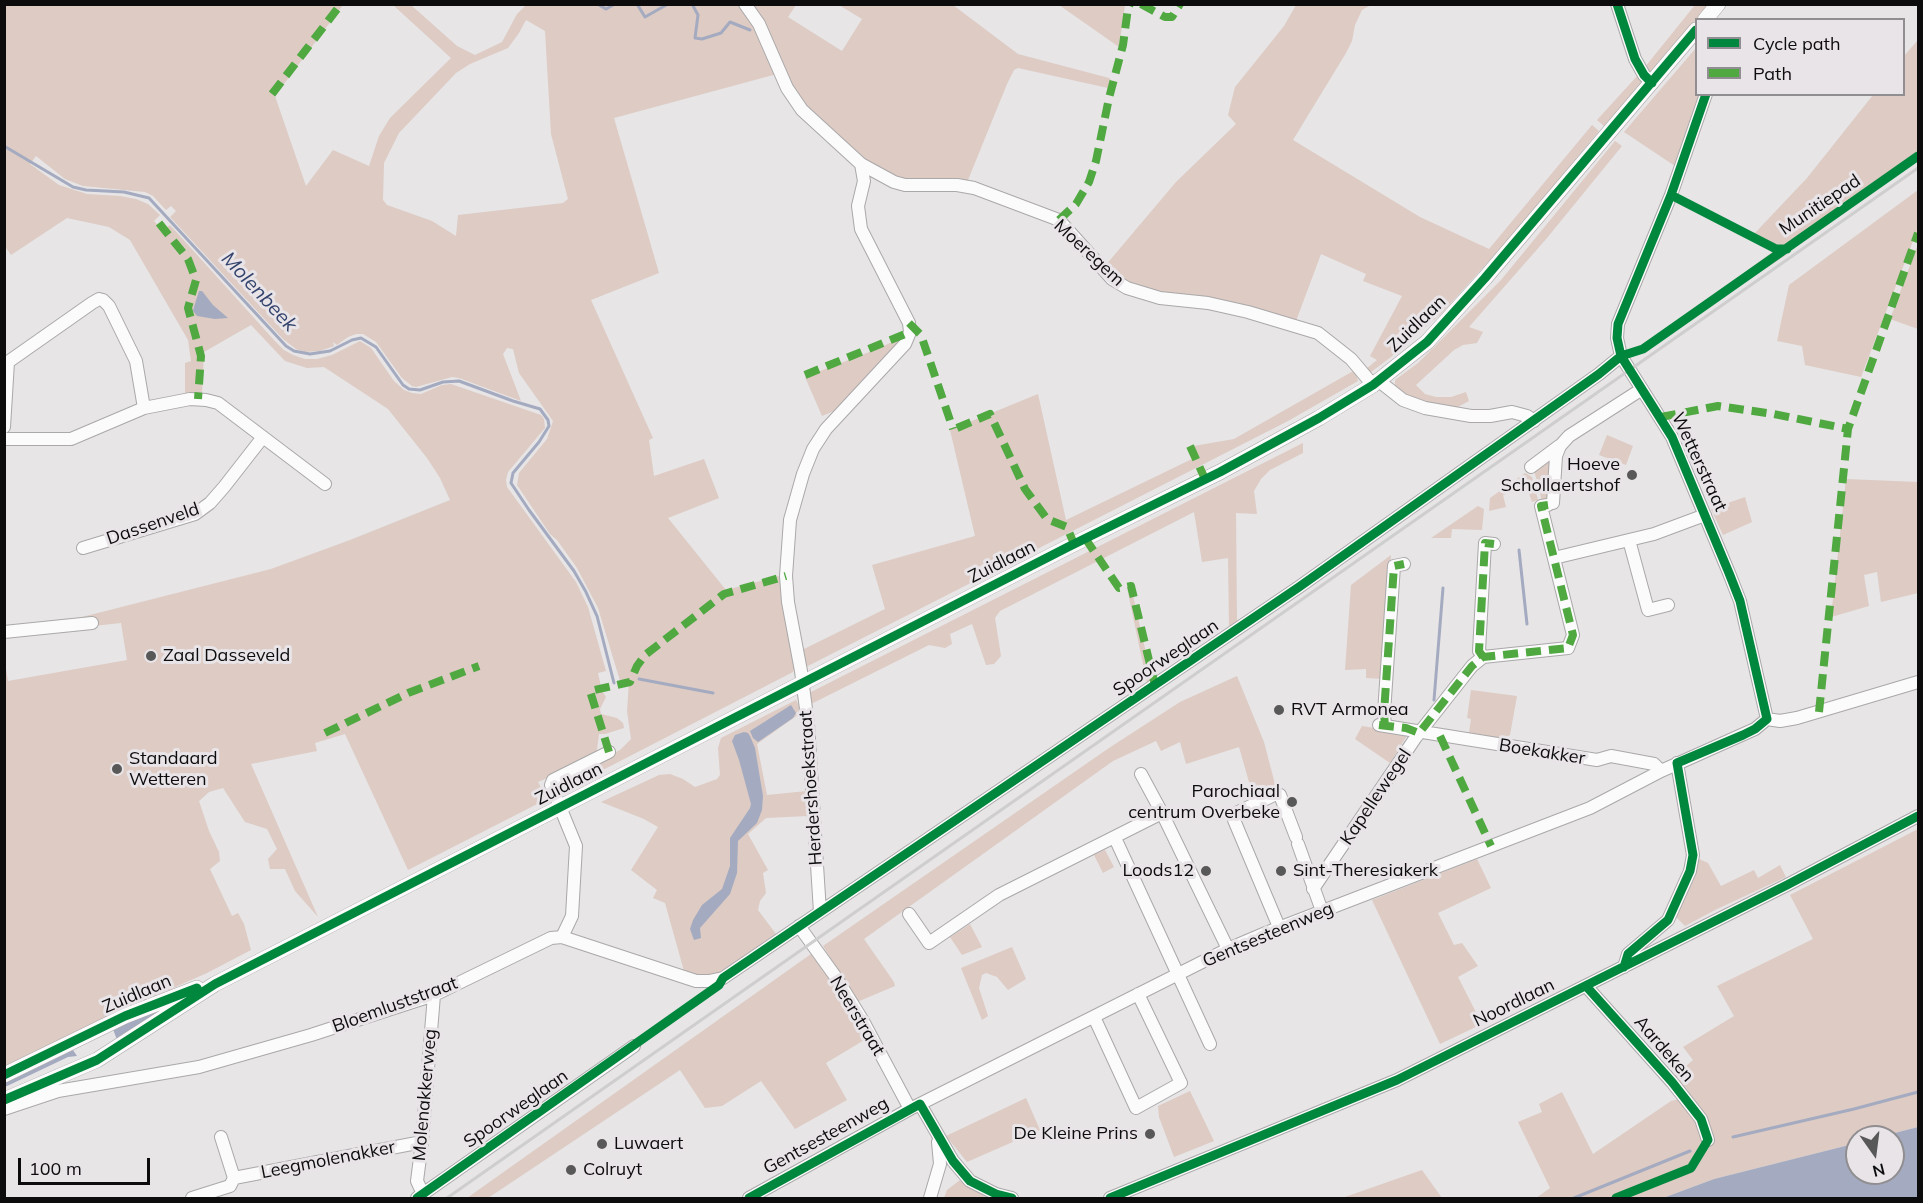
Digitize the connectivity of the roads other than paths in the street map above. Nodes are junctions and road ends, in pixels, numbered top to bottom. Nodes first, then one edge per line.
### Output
1 (745, 4) edge
2 (1617, 4) edge
3 (1718, 4) edge
4 (1707, 18) edge
5 (1695, 31) edge
6 (1652, 83) junction
7 (1705, 96) edge
8 (861, 164) junction
9 (1621, 356) junction
10 (1376, 383) junction
11 (1642, 389) junction
12 (144, 408) junction
13 (1534, 421) junction
14 (4, 427) edge
15 (263, 437) junction
16 (4, 440) edge
17 (1560, 446) junction
18 (1531, 467) dead end
19 (325, 484) dead end
20 (1705, 514) junction
21 (1629, 540) junction
22 (1494, 544) dead end
23 (83, 548) dead end
24 (1554, 558) junction
25 (1404, 564) dead end
26 (1668, 604) dead end
27 (92, 624) dead end
28 (4, 632) edge
29 (1483, 657) junction
30 (1918, 682) edge
31 (803, 683) junction
32 (1767, 718) junction
33 (1419, 733) junction
34 (609, 752) dead end
35 (1677, 763) junction
36 (1661, 771) junction
37 (1141, 774) dead end
38 (559, 808) junction
39 (1162, 813) junction
40 (1918, 816) edge
41 (1115, 838) junction
42 (1313, 889) junction
43 (1322, 911) junction
44 (820, 912) junction
45 (909, 914) dead end
46 (1668, 920) junction
47 (799, 926) junction
48 (1279, 927) junction
49 (1684, 936) junction
50 (562, 937) junction
51 (1228, 949) junction
52 (1624, 967) junction
53 (1178, 973) junction
54 (215, 984) junction
55 (1586, 986) junction
56 (1138, 994) junction
57 (434, 995) junction
58 (1094, 1017) junction
59 (74, 1041) junction
60 (1210, 1044) dead end
61 (634, 1046) dead end
62 (4, 1076) edge
63 (55, 1085) junction
64 (4, 1100) edge
65 (915, 1106) junction
66 (4, 1109) edge
67 (221, 1137) dead end
68 (938, 1137) junction
69 (1708, 1140) dead end
70 (422, 1142) junction
71 (234, 1178) junction
72 (768, 1194) edge
73 (420, 1196) edge
74 (997, 1196) edge
75 (192, 1198) edge
76 (749, 1198) edge
77 (930, 1198) edge
78 (1012, 1198) edge
79 (1110, 1198) edge

1 - 8 street
2 - 6 street
3 - 4 main road
5 - 6 main road, Zuidlaan
6 - 10 main road, Zuidlaan
7 - 9 street, Wetterstraat
8 - 10 street, Moeregem
8 - 31 street, Herdershoekstraat
9 - 11 street, Wetterstraat
9 - 13 street, Spoorweglaan
10 - 13 street, Moeregem
10 - 31 main road, Zuidlaan
11 - 17 street
11 - 20 street, Wetterstraat
12 - 14 street
12 - 15 street
12 - 16 street
13 - 44 street, Spoorweglaan
15 - 19 street
15 - 23 street, Dassenveld
17 - 18 street
17 - 24 street
20 - 21 street
20 - 32 street, Wetterstraat
21 - 24 street
21 - 26 street
22 - 29 street
24 - 29 street
25 - 33 street, Kapellewegel
27 - 28 street
29 - 33 street
30 - 32 street
31 - 38 main road, Zuidlaan
31 - 44 street, Herdershoekstraat
32 - 35 street, Gentsesteenweg
33 - 36 street, Boekakker
33 - 42 street, Kapellewegel
34 - 38 street
35 - 36 street, Gentsesteenweg
35 - 46 street
36 - 43 street, Gentsesteenweg
37 - 39 street
38 - 50 street
38 - 54 main road, Zuidlaan
39 - 41 street
39 - 51 street
40 - 49 street, Noordlaan
41 - 45 street
41 - 53 street
42 - 43 street
42 - 48 street
43 - 48 street, Gentsesteenweg
44 - 47 street, Spoorweglaan
46 - 49 street
46 - 52 street
47 - 50 street, Spoorweglaan
47 - 65 street, Neerstraat
48 - 51 street, Gentsesteenweg
49 - 52 street, Noordlaan
50 - 57 street, Bloemluststraat
51 - 53 street, Gentsesteenweg
52 - 55 street, Noordlaan
53 - 56 street, Gentsesteenweg
53 - 60 street
54 - 59 main road, Zuidlaan
54 - 63 main road, Zuidlaan
55 - 69 street, Aardeken
55 - 79 street, Noordlaan
56 - 58 street, Gentsesteenweg
56 - 58 street
57 - 63 street, Bloemluststraat
57 - 70 street, Molenakkerweg
58 - 65 street, Gentsesteenweg
59 - 62 main road, Zuidlaan
59 - 63 main road, Zuidlaan
61 - 73 street, Spoorweglaan
63 - 64 main road, Zuidlaan
63 - 66 street, Bloemluststraat
65 - 68 street
65 - 72 street, Gentsesteenweg
67 - 71 street
68 - 74 street
68 - 77 street
70 - 71 street, Leegmolenakker
70 - 73 street, Molenakkerweg
71 - 75 street, Leegmolenakker
72 - 76 street, Gentsesteenweg
74 - 78 street

